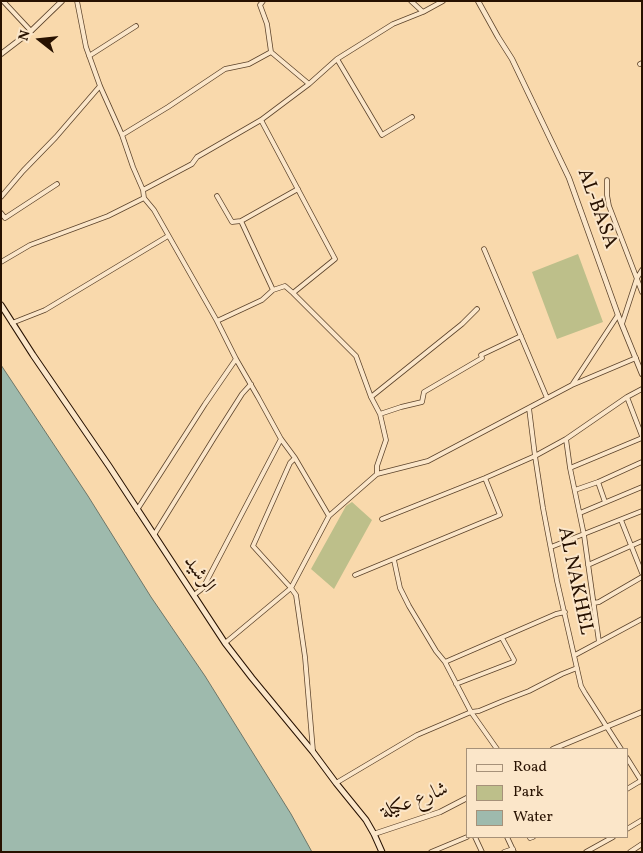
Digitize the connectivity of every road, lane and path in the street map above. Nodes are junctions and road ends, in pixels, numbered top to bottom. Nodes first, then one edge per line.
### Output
1 (3, 1) edge
2 (62, 1) edge
3 (78, 1) edge
4 (263, 1) edge
5 (410, 1) edge
6 (443, 1) edge
7 (478, 1) edge
8 (423, 12) junction
9 (136, 26) dead end
10 (31, 31) junction
11 (271, 52) junction
12 (1, 54) edge
13 (89, 56) junction
14 (337, 59) junction
15 (309, 84) junction
16 (100, 86) junction
17 (412, 117) dead end
18 (261, 120) junction
19 (122, 135) junction
20 (607, 180) dead end
21 (58, 184) dead end
22 (298, 189) junction
23 (143, 190) junction
24 (217, 196) dead end
25 (1, 197) edge
26 (144, 198) junction
27 (1, 213) edge
28 (241, 221) junction
29 (168, 236) junction
30 (484, 249) dead end
31 (1, 262) edge
32 (642, 270) edge
33 (637, 278) junction
34 (273, 290) junction
35 (642, 292) edge
36 (293, 293) junction
37 (1, 305) edge
38 (478, 309) dead end
39 (618, 315) junction
40 (217, 321) junction
41 (12, 323) junction
42 (622, 324) junction
43 (520, 336) junction
44 (636, 358) junction
45 (236, 359) junction
46 (642, 374) edge
47 (251, 384) junction
48 (572, 385) junction
49 (642, 389) edge
50 (372, 397) junction
51 (627, 397) junction
52 (547, 398) junction
53 (529, 408) junction
54 (380, 414) junction
55 (642, 437) edge
56 (566, 438) junction
57 (281, 439) junction
58 (535, 456) junction
59 (295, 458) junction
60 (642, 462) edge
61 (570, 468) junction
62 (378, 474) junction
63 (485, 478) junction
64 (598, 482) junction
65 (642, 488) edge
66 (575, 490) junction
67 (605, 502) junction
68 (137, 510) junction
69 (580, 512) junction
70 (642, 512) edge
71 (328, 516) junction
72 (382, 519) dead end
73 (620, 520) junction
74 (584, 534) junction
75 (154, 535) junction
76 (642, 541) edge
77 (630, 546) junction
78 (550, 547) junction
79 (394, 560) junction
80 (588, 565) junction
81 (642, 572) edge
82 (355, 575) dead end
83 (642, 578) edge
84 (291, 588) junction
85 (194, 595) junction
86 (594, 603) junction
87 (565, 612) junction
88 (642, 619) edge
89 (502, 638) junction
90 (598, 642) junction
91 (225, 643) junction
92 (575, 655) junction
93 (445, 662) junction
94 (577, 668) junction
95 (456, 684) junction
96 (471, 712) junction
97 (642, 712) edge
98 (607, 726) junction
99 (496, 748) edge
100 (554, 748) edge
101 (620, 748) edge
102 (313, 752) junction
103 (628, 760) edge
104 (641, 781) edge
105 (336, 783) junction
106 (628, 788) edge
107 (466, 799) edge
108 (642, 820) edge
109 (628, 828) edge
110 (374, 834) junction
111 (466, 837) edge
112 (475, 838) edge
113 (508, 838) edge
114 (610, 838) edge
115 (642, 844) edge
116 (514, 850) edge
117 (382, 852) edge
118 (431, 852) edge
119 (482, 852) edge
120 (504, 852) edge
121 (586, 852) edge
122 (630, 852) edge

1 - 10 street
2 - 10 street
3 - 13 street
4 - 11 street
5 - 8 street
6 - 8 street
7 - 39 street, AL-BASA
8 - 14 street
9 - 13 street
10 - 12 street
11 - 15 street
11 - 19 street
13 - 16 street
14 - 15 street
14 - 17 street
15 - 18 street
16 - 19 street
16 - 25 street
18 - 22 street
18 - 23 street
19 - 23 street
20 - 33 street
21 - 27 street
22 - 28 street
22 - 36 street
23 - 26 street
24 - 28 street
26 - 29 street
26 - 31 street
28 - 34 street
29 - 40 street
29 - 41 street
30 - 43 street
32 - 33 street
33 - 35 street
33 - 42 street
34 - 36 street
34 - 40 street
36 - 50 street
37 - 41 main road, الرشيد
38 - 50 street
39 - 42 street, AL-BASA
39 - 48 street
40 - 45 street
41 - 68 main road, الرشيد
42 - 44 street, AL-BASA
43 - 52 street
43 - 54 street
44 - 46 street, AL-BASA
44 - 48 street
45 - 47 street
45 - 68 street
47 - 57 street
47 - 75 street
48 - 52 street
49 - 51 street
50 - 54 street
51 - 55 street
51 - 56 street
52 - 53 street
53 - 58 street, AL NAKHEL
53 - 62 street
54 - 62 street
55 - 61 street
56 - 58 street
56 - 61 street
57 - 59 street
57 - 85 street
58 - 63 street
58 - 78 street, AL NAKHEL
59 - 71 street
59 - 84 street
60 - 64 street
61 - 66 street
62 - 71 street
63 - 72 street
63 - 79 street
64 - 66 street
64 - 67 street
65 - 67 street
66 - 69 street
67 - 69 street
68 - 75 main road, الرشيد
69 - 74 street
70 - 73 street
71 - 84 street
73 - 74 street
73 - 77 street
74 - 78 street
74 - 80 street
75 - 85 main road, الرشيد
76 - 77 street
77 - 80 street
77 - 81 street
78 - 87 street, AL NAKHEL
79 - 82 street
79 - 93 street
80 - 86 street
83 - 86 street
84 - 91 street
84 - 102 street
85 - 91 main road, الرشيد
86 - 90 street
87 - 89 street
87 - 92 street, AL NAKHEL
88 - 90 street
89 - 93 street
89 - 95 street
90 - 92 street
91 - 102 main road, الرشيد
92 - 94 street, AL NAKHEL
93 - 95 street
94 - 96 street
94 - 98 street, AL NAKHEL
95 - 96 street
96 - 99 street
96 - 105 street
97 - 98 street
98 - 100 street
98 - 101 street, AL NAKHEL
102 - 105 main road, الرشيد
103 - 104 street
104 - 106 street
105 - 110 main road, الرشيد
107 - 110 street, شارع عكيلة
108 - 109 street
110 - 117 main road, الرشيد
111 - 118 street
112 - 119 street
113 - 116 street
114 - 121 street
115 - 122 street
116 - 120 street

